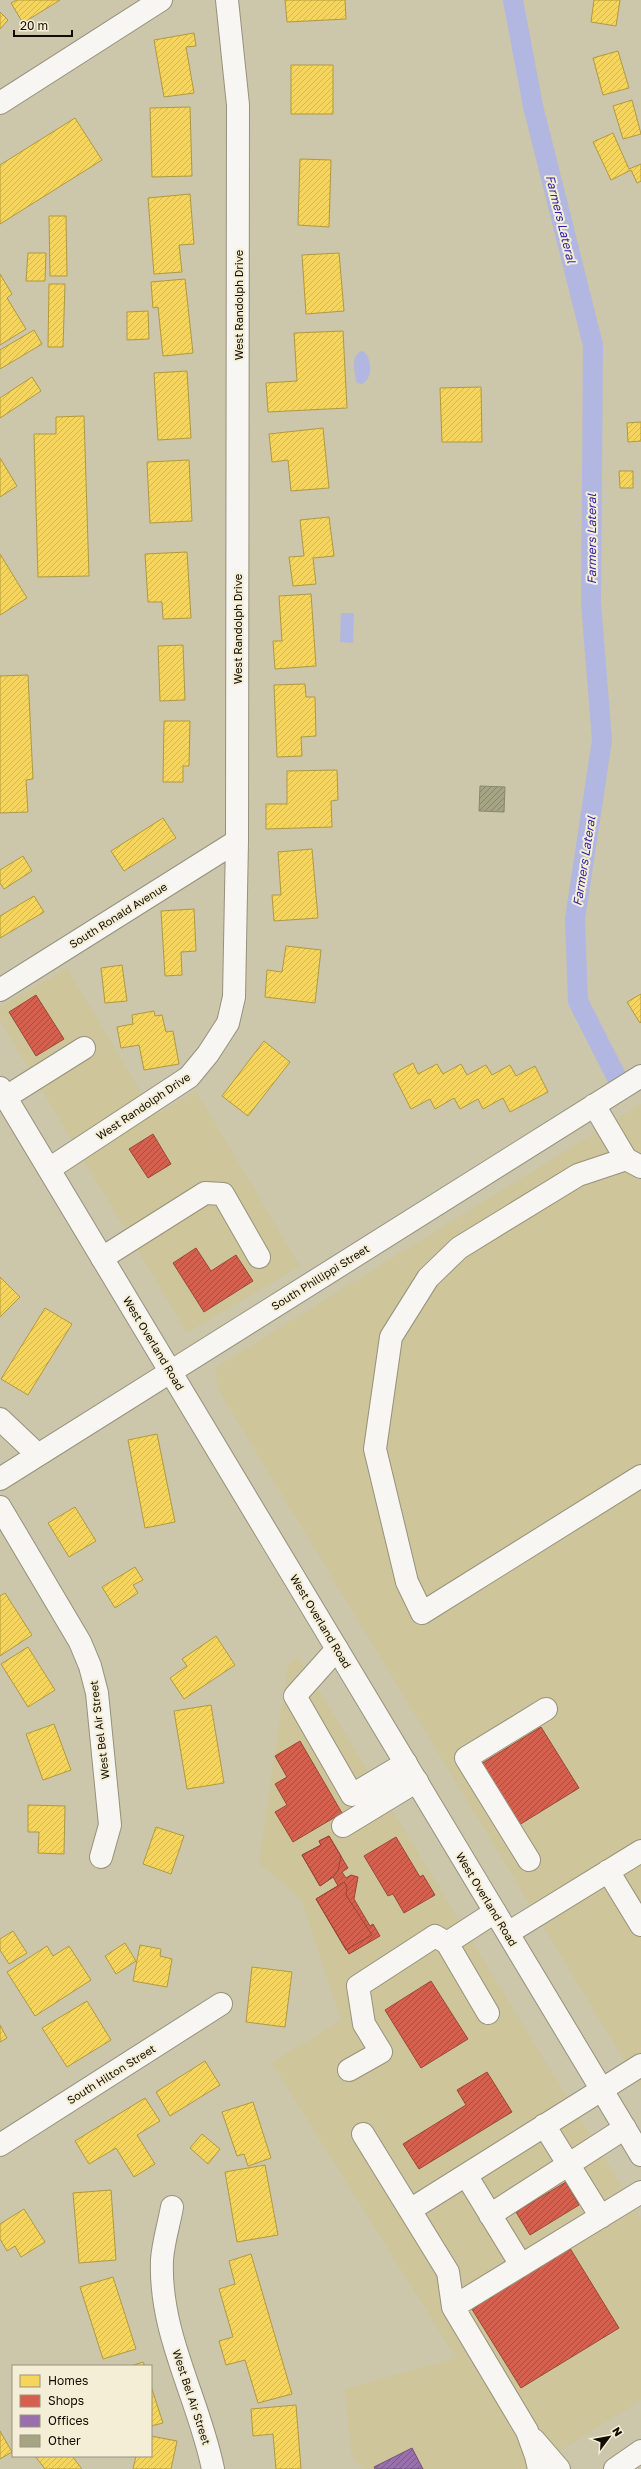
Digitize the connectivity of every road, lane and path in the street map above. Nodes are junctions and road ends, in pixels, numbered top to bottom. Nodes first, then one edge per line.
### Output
1 (161, 0) edge
2 (227, 0) edge
3 (0, 103) edge
4 (237, 841) junction
5 (0, 990) edge
6 (84, 1048) dead end
7 (641, 1076) edge
8 (3, 1092) edge
9 (594, 1105) junction
10 (634, 1163) edge
11 (49, 1169) junction
12 (259, 1257) dead end
13 (102, 1258) junction
14 (171, 1371) junction
15 (0, 1419) edge
16 (38, 1455) junction
17 (641, 1476) edge
18 (0, 1479) edge
19 (0, 1507) edge
20 (337, 1649) junction
21 (546, 1710) dead end
22 (406, 1763) junction
23 (417, 1781) junction
24 (343, 1826) dead end
25 (641, 1851) edge
26 (101, 1857) dead end
27 (529, 1860) dead end
28 (608, 1870) junction
29 (495, 1912) junction
30 (641, 1925) edge
31 (508, 1933) junction
32 (447, 1943) junction
33 (221, 2004) dead end
34 (488, 2013) dead end
35 (641, 2065) edge
36 (349, 2070) dead end
37 (602, 2089) junction
38 (544, 2125) junction
39 (625, 2128) junction
40 (363, 2134) dead end
41 (0, 2144) edge
42 (641, 2155) edge
43 (568, 2164) junction
44 (466, 2175) junction
45 (641, 2192) edge
46 (172, 2206) dead end
47 (410, 2210) junction
48 (490, 2214) junction
49 (600, 2217) junction
50 (521, 2266) junction
51 (453, 2307) junction
52 (526, 2431) junction
53 (641, 2451) edge
54 (213, 2469) edge
55 (539, 2469) edge
56 (559, 2469) edge
57 (615, 2469) edge

1 - 3 street
2 - 4 street, West Randolph Drive
4 - 5 street, South Ronald Avenue
4 - 11 street, West Randolph Drive
6 - 8 street
7 - 9 street, South Phillippi Street
8 - 11 street, West Overland Road
9 - 10 street
9 - 14 street, South Phillippi Street
10 - 17 street
11 - 13 street, West Overland Road
12 - 13 street
13 - 14 street, West Overland Road
14 - 16 street, South Phillippi Street
14 - 20 street, West Overland Road
15 - 16 street
16 - 18 street, South Phillippi Street
19 - 26 street, West Bel Air Street
20 - 22 street, West Overland Road
20 - 22 street
21 - 27 street
22 - 23 street, West Overland Road
23 - 24 street
23 - 29 street, West Overland Road
25 - 28 street
28 - 30 street
28 - 31 street
29 - 31 street, West Overland Road
29 - 32 street
31 - 37 street, West Overland Road
32 - 34 street
32 - 36 street
33 - 41 street, South Hilton Street
35 - 37 street
37 - 38 street
37 - 39 street, West Overland Road
38 - 43 street
38 - 44 street
39 - 42 street, West Overland Road
39 - 43 street
40 - 47 street
43 - 48 street
43 - 49 street
44 - 47 street
44 - 48 street
45 - 49 street
46 - 54 street, West Bel Air Street
47 - 51 street
48 - 50 street
49 - 50 street
50 - 51 street
51 - 52 street
52 - 55 street
52 - 56 street
53 - 57 street

